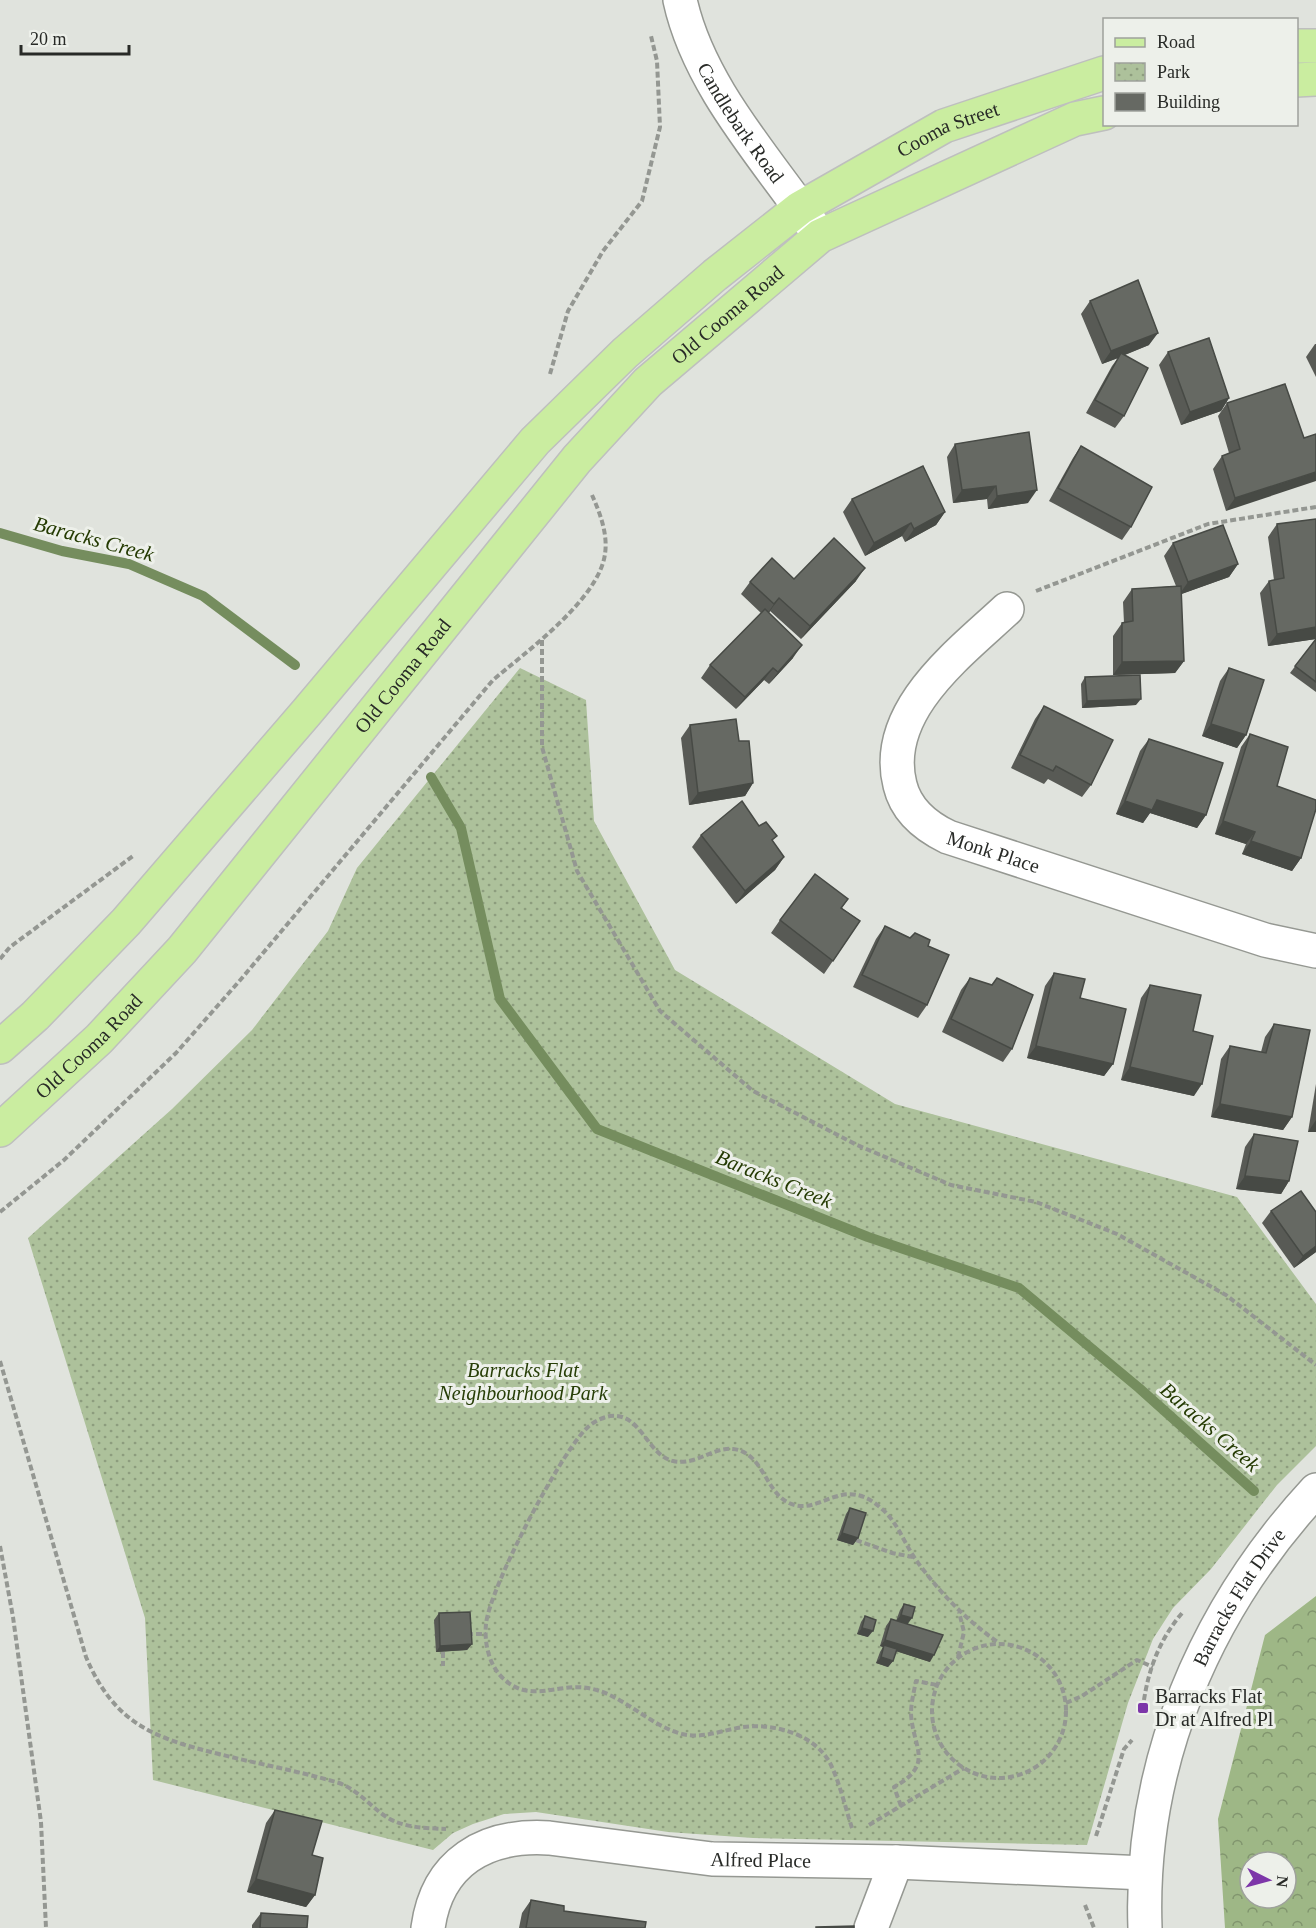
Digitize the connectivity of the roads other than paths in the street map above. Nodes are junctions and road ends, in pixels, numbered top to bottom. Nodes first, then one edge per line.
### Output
1 (680, 0) edge
2 (1298, 45) edge
3 (1316, 46) edge
4 (1103, 73) edge
5 (1316, 79) edge
6 (1298, 80) edge
7 (1103, 113) edge
8 (800, 207) junction
9 (820, 236) junction
10 (1007, 609) road end
11 (1316, 951) edge
12 (0, 1047) edge
13 (0, 1130) edge
14 (1316, 1490) edge
15 (896, 1862) junction
16 (1145, 1873) junction
17 (428, 1928) edge
18 (872, 1928) edge
19 (1144, 1928) edge

1 - 8 street, Candlebark Road
2 - 3 main road
4 - 8 main road, Cooma Street
5 - 6 main road
7 - 9 main road
8 - 9 street, Candlebark Road
8 - 12 main road, Old Cooma Road
9 - 13 main road, Old Cooma Road
10 - 11 street, Monk Place
14 - 16 street, Barracks Flat Drive
15 - 16 street, Alfred Place
15 - 17 street, Alfred Place
15 - 18 street
16 - 19 street, Barracks Flat Drive

